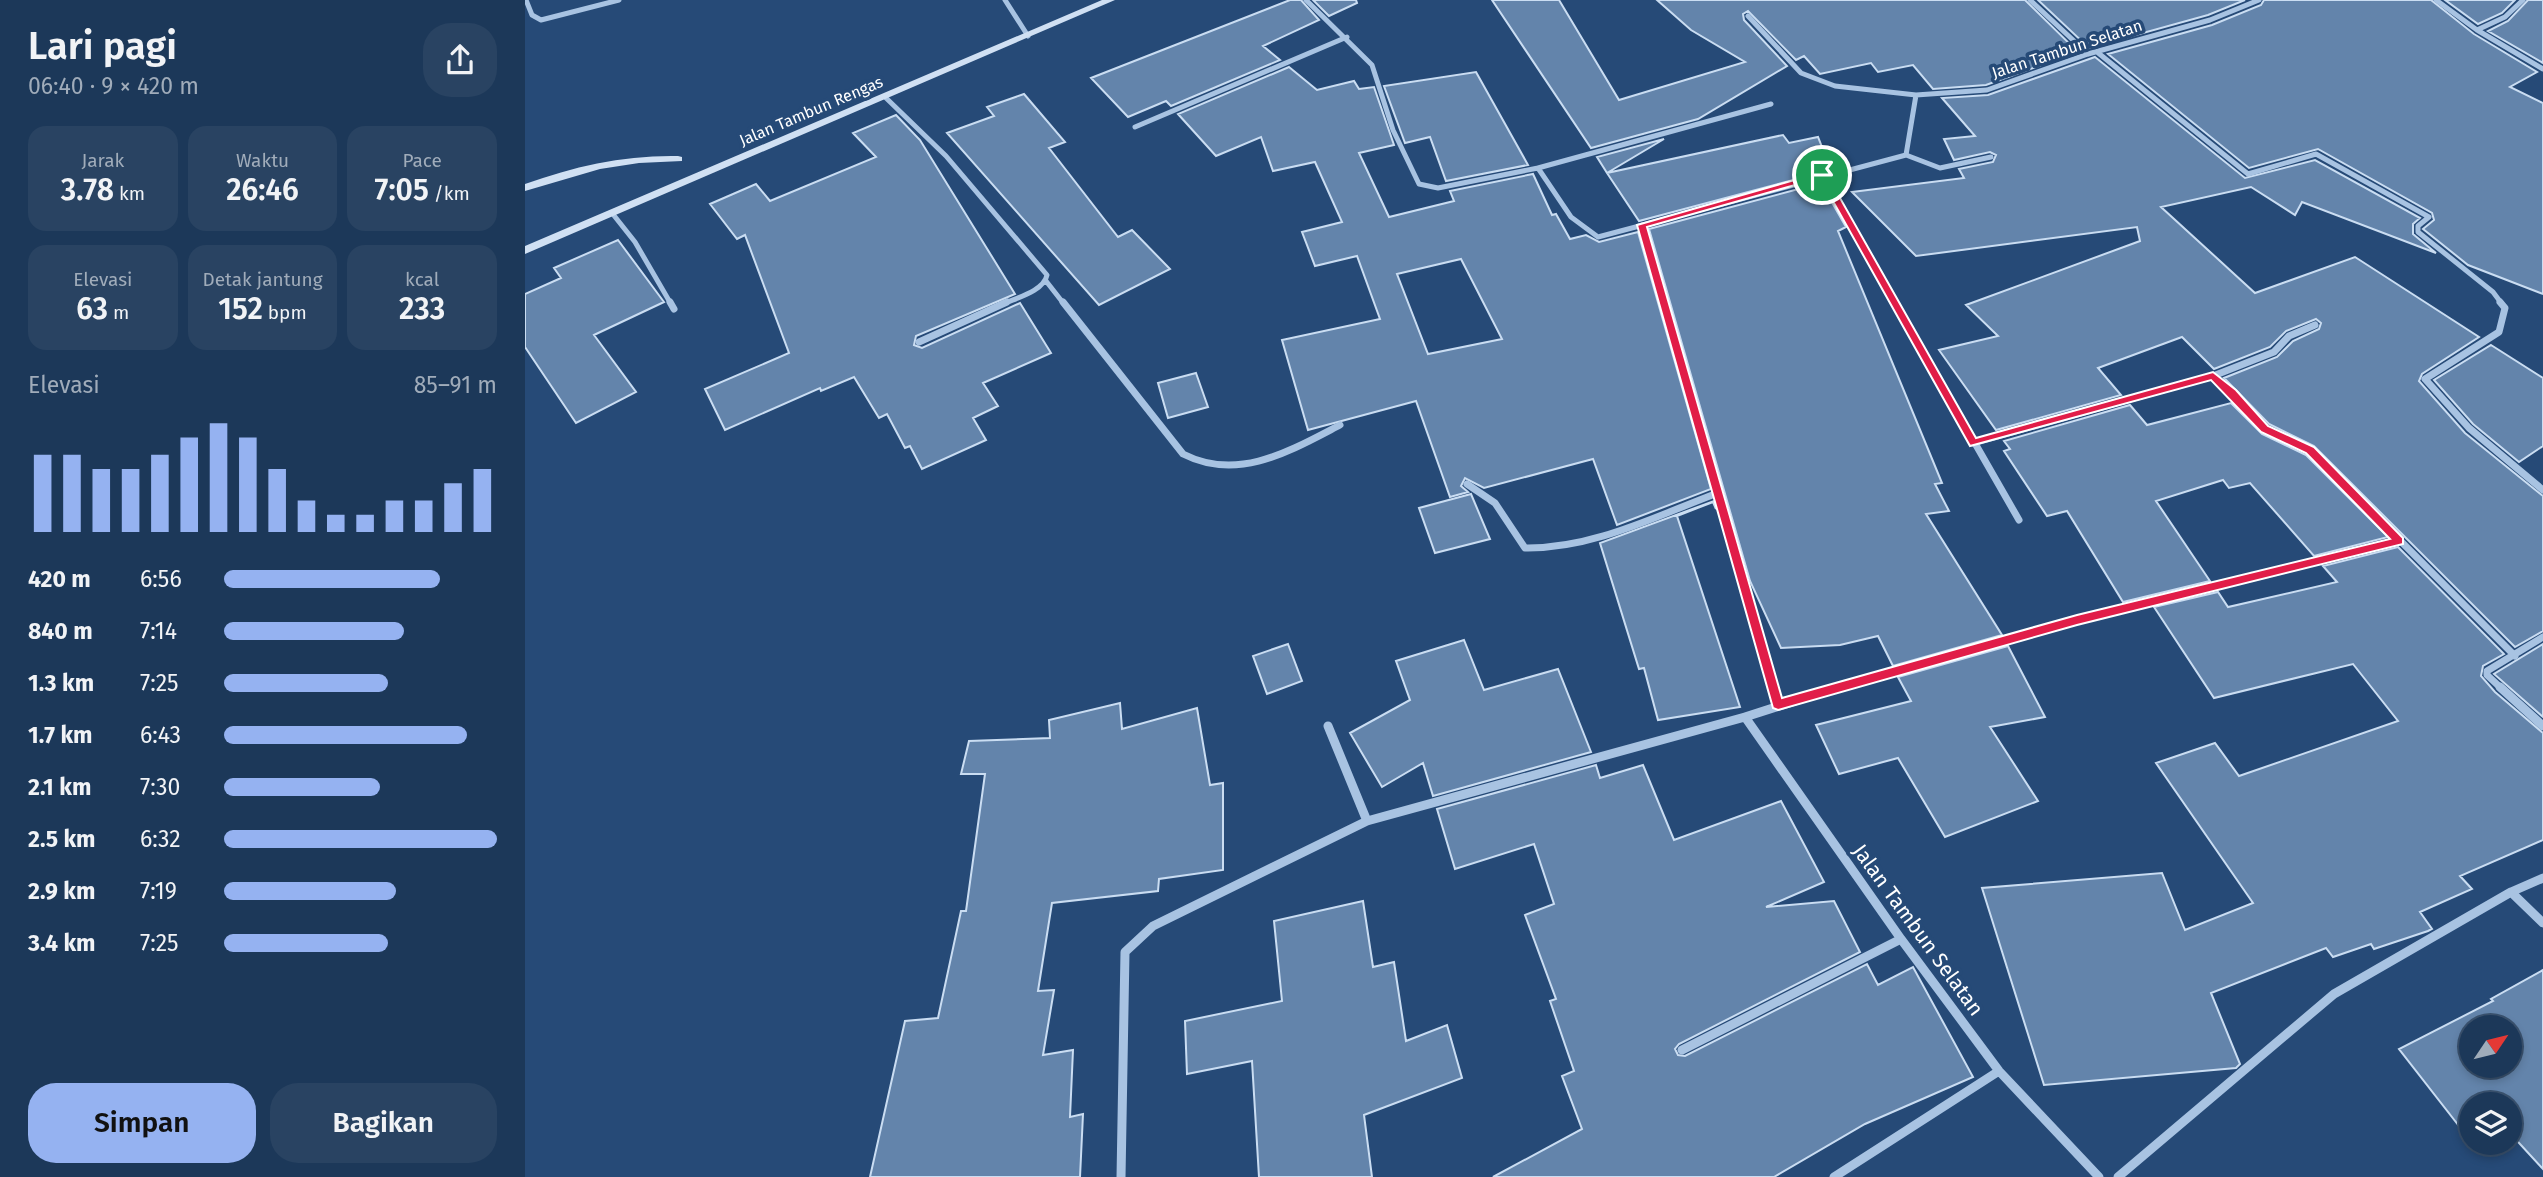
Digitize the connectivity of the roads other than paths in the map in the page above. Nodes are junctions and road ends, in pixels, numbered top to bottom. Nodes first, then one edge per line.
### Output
1 (526, 0) edge
2 (619, 0) edge
3 (1005, 0) edge
4 (1110, 0) edge
5 (1306, 0) edge
6 (2030, 0) edge
7 (2259, 0) edge
8 (2436, 0) edge
9 (2523, 0) edge
10 (1748, 16) dead end
11 (2477, 30) junction
12 (1028, 36) junction
13 (1347, 37) junction
14 (2097, 52) junction
15 (2088, 54) junction
16 (2543, 69) edge
17 (1916, 95) junction
18 (886, 98) junction
19 (1771, 104) dead end
20 (1135, 127) dead end
21 (1906, 155) junction
22 (1991, 157) dead end
23 (678, 159) dead end
24 (1538, 168) junction
25 (1822, 175) junction
26 (526, 185) edge
27 (612, 213) junction
28 (1642, 225) junction
29 (525, 250) edge
30 (1046, 281) junction
31 (674, 309) dead end
32 (2315, 325) dead end
33 (919, 342) dead end
34 (2213, 376) junction
35 (1340, 425) dead end
36 (1973, 443) junction
37 (1467, 484) dead end
38 (2543, 490) edge
39 (1716, 494) junction
40 (2019, 520) dead end
41 (2399, 541) junction
42 (2543, 637) edge
43 (2515, 656) junction
44 (1778, 704) junction
45 (1745, 718) junction
46 (1328, 726) dead end
47 (2543, 726) edge
48 (1367, 821) junction
49 (2543, 878) edge
50 (2511, 892) junction
51 (2543, 923) edge
52 (1901, 939) junction
53 (1682, 1050) dead end
54 (1999, 1071) junction
55 (1121, 1177) edge
56 (1834, 1177) edge
57 (2099, 1177) edge
58 (2118, 1177) edge

1 - 2 street
3 - 12 street
4 - 12 street, Jalan Tambun Rengas
5 - 13 street
6 - 15 street
7 - 14 street, Jalan Tambun Selatan
8 - 11 street
9 - 11 street
10 - 17 street, Jalan Tambun Selatan
11 - 16 street
12 - 18 street, Jalan Tambun Rengas
13 - 20 street
13 - 24 street
14 - 15 street, Jalan Tambun Selatan
14 - 38 street
15 - 17 street, Jalan Tambun Selatan
17 - 21 street
18 - 27 street, Jalan Tambun Rengas
18 - 30 street
19 - 24 street
21 - 22 street
21 - 25 street
23 - 26 street
24 - 28 street
25 - 28 street
25 - 36 street
27 - 29 street, Jalan Tambun Rengas
27 - 31 street
28 - 39 street
30 - 33 street
30 - 35 street
32 - 34 street
34 - 36 street
34 - 41 street
36 - 40 street
37 - 39 street
39 - 44 street
41 - 43 street
41 - 44 street
42 - 43 street
43 - 47 street
44 - 45 street
45 - 48 street
45 - 52 street, Jalan Tambun Selatan
46 - 48 street
48 - 55 street
49 - 50 street
50 - 51 street
50 - 58 street
52 - 53 street
52 - 54 street, Jalan Tambun Selatan
54 - 56 street
54 - 57 street, Jalan Tambun Selatan

